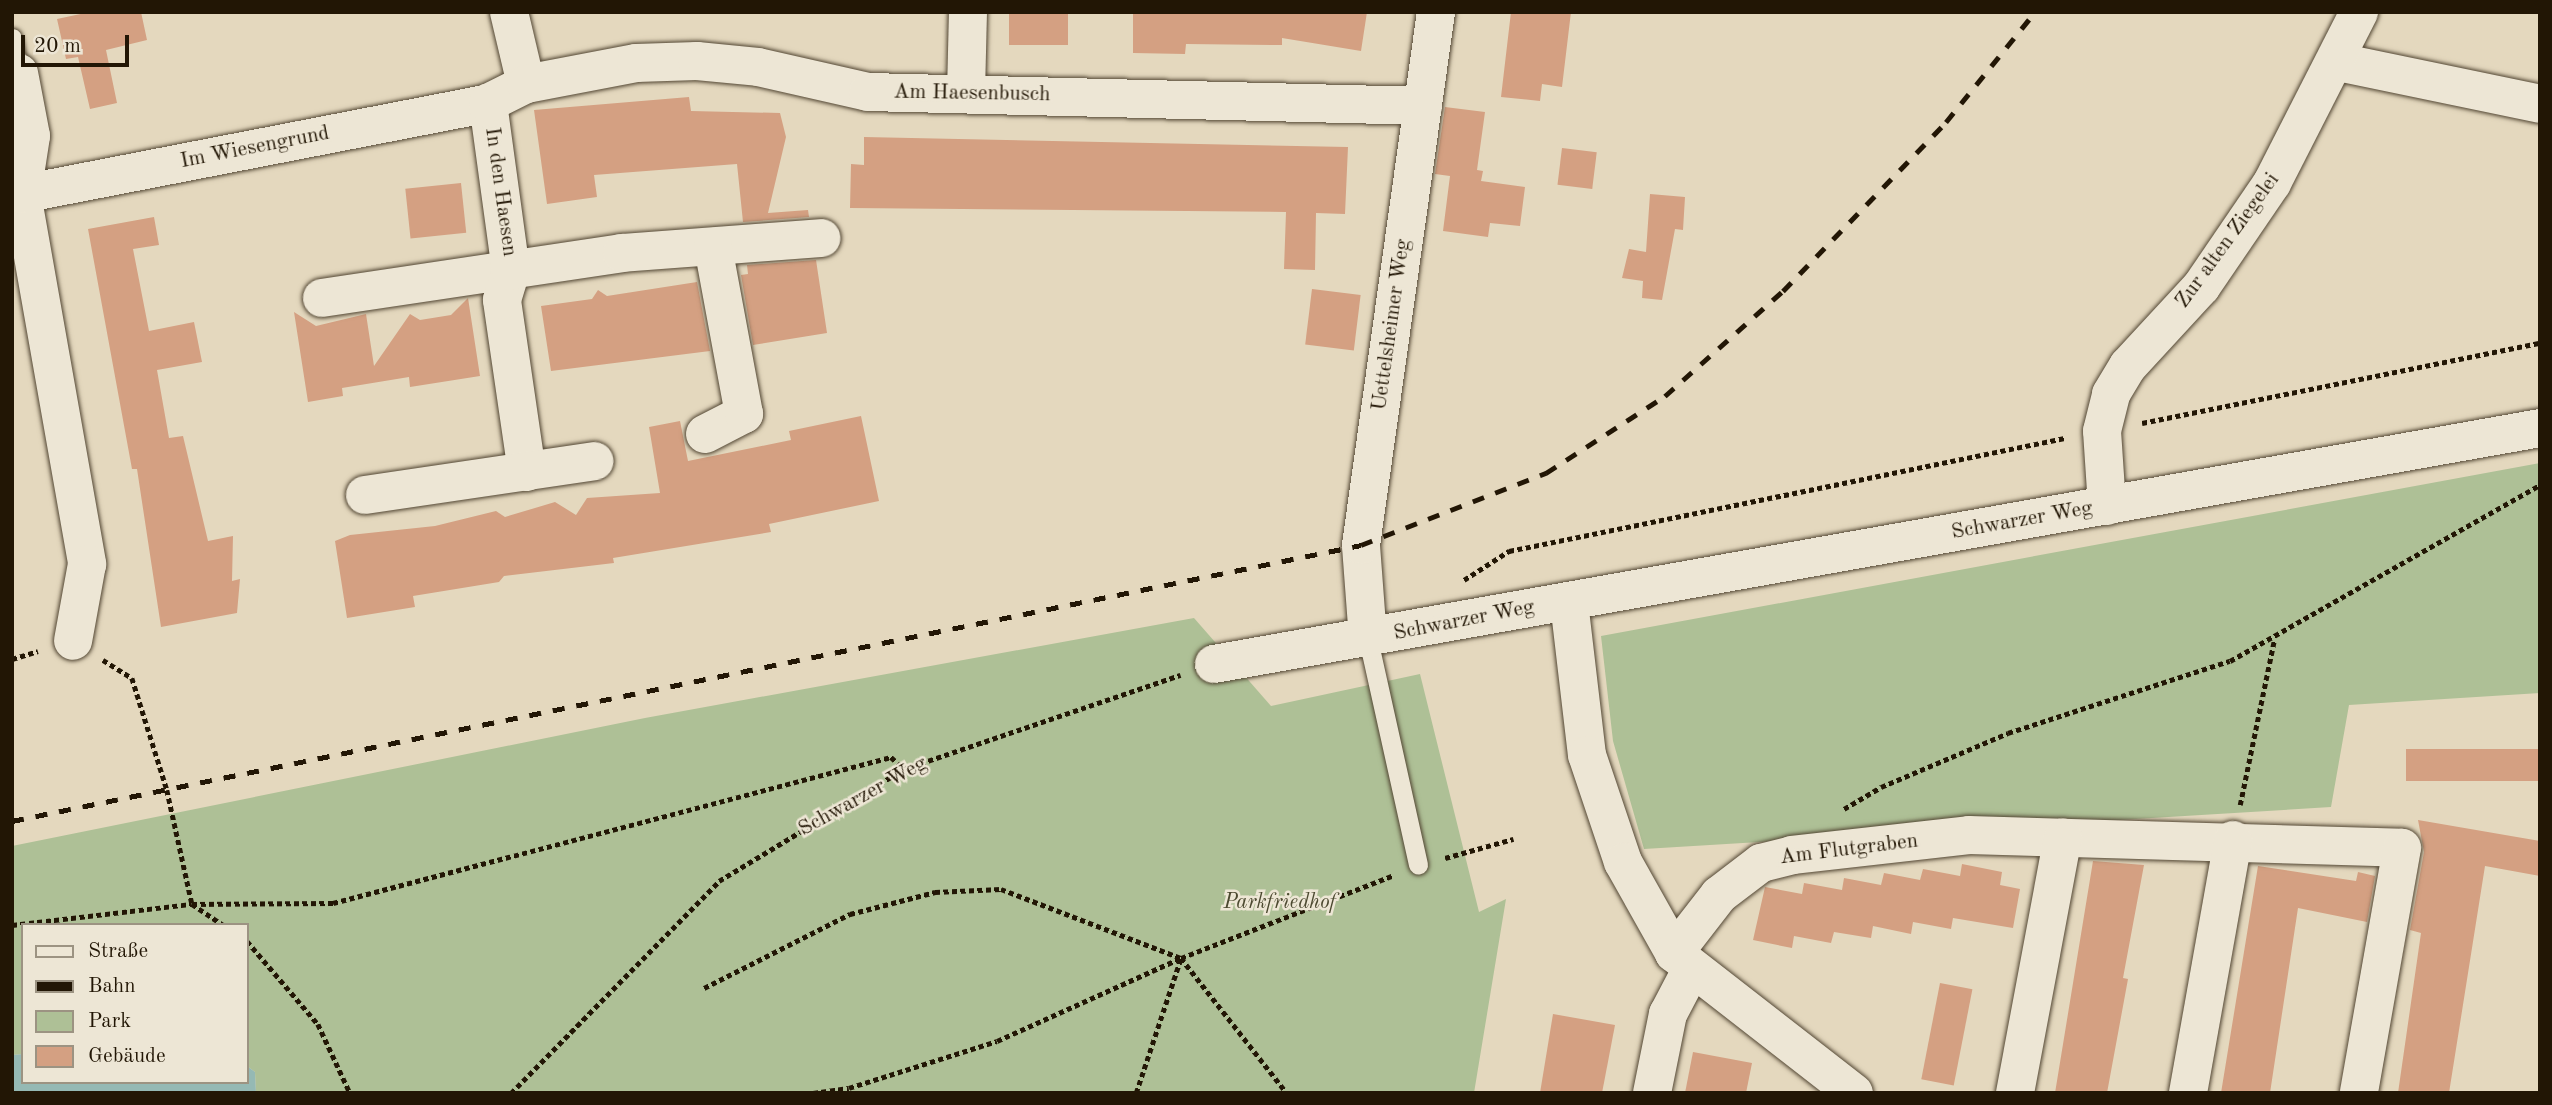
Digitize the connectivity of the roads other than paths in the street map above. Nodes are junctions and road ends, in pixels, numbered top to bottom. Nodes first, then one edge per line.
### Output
1 (509, 12) edge
2 (968, 12) edge
3 (1436, 12) edge
4 (2359, 12) edge
5 (16, 55) edge
6 (2338, 62) junction
7 (526, 84) junction
8 (966, 93) junction
9 (488, 103) junction
10 (2540, 104) edge
11 (1423, 106) junction
12 (17, 192) edge
13 (821, 238) dead end
14 (712, 247) junction
15 (511, 271) junction
16 (322, 298) dead end
17 (2540, 428) edge
18 (705, 434) dead end
19 (595, 461) dead end
20 (527, 472) junction
21 (365, 495) dead end
22 (2107, 506) junction
23 (1569, 602) junction
24 (1368, 639) junction
25 (73, 640) road end
26 (1214, 664) road end
27 (2063, 837) junction
28 (2233, 840) junction
29 (1419, 865) road end
30 (1682, 962) junction
31 (1652, 1093) edge
32 (1854, 1093) edge
33 (2015, 1093) edge
34 (2188, 1093) edge
35 (2359, 1093) edge

1 - 7 street
2 - 8 street
3 - 11 street, Uettelsheimer Weg
4 - 6 street, Zur alten Ziegelei
5 - 12 street
6 - 10 street
6 - 22 street, Zur alten Ziegelei
7 - 8 street, Am Haesenbusch
7 - 9 street, In den Haesen
8 - 11 street, Am Haesenbusch
9 - 12 street, Im Wiesengrund
9 - 15 street, In den Haesen
11 - 24 street, Uettelsheimer Weg
12 - 25 street
13 - 14 street
14 - 15 street, In den Haesen
14 - 18 street
15 - 16 street, In den Haesen
15 - 20 street, In den Haesen
17 - 22 street, Schwarzer Weg
19 - 20 street
20 - 21 street
22 - 23 street, Schwarzer Weg
23 - 24 street, Schwarzer Weg
23 - 30 street
24 - 26 street, Schwarzer Weg
24 - 29 lane
27 - 28 street, Am Flutgraben
27 - 30 street, Am Flutgraben
27 - 33 street
28 - 34 street
28 - 35 street, Am Flutgraben
30 - 31 street, Am Flutgraben
30 - 32 street

